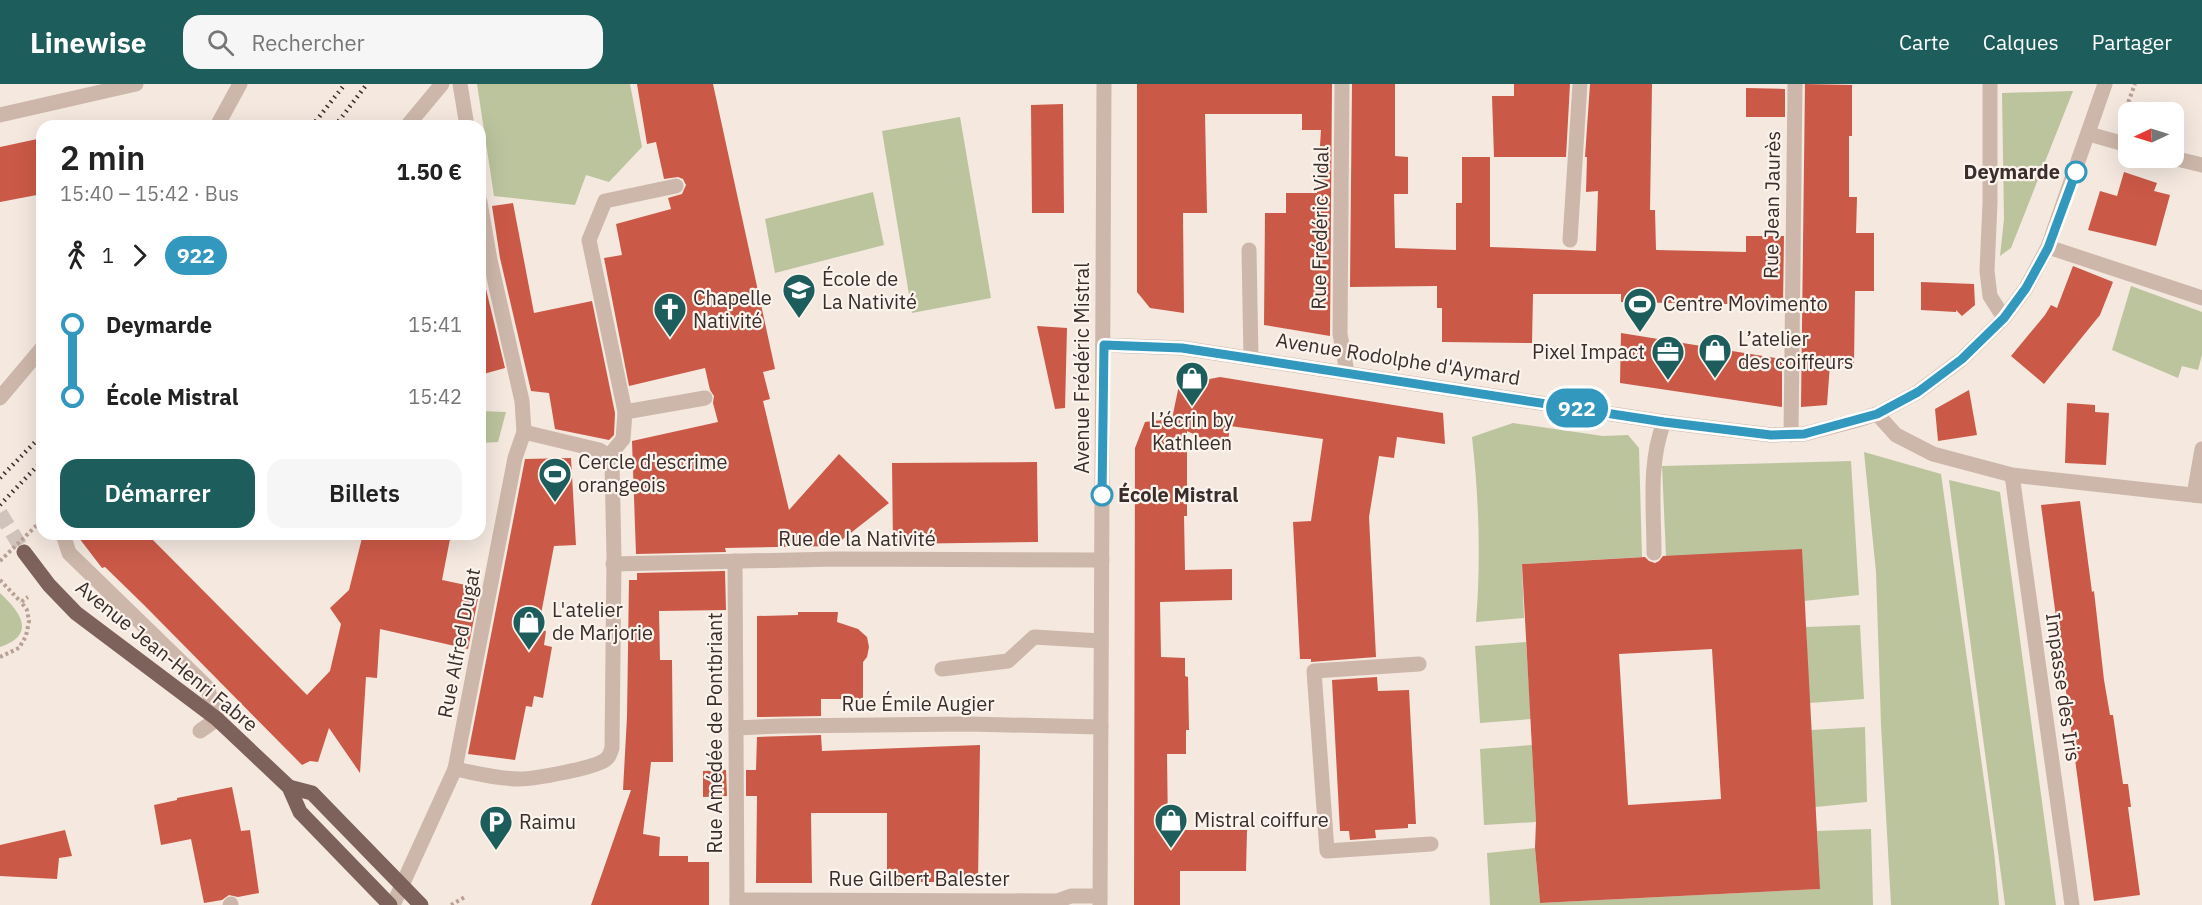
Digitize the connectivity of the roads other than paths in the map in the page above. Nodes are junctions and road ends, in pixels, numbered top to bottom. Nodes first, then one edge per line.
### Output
1 (136, 84) edge
2 (240, 84) edge
3 (442, 84) edge
4 (460, 84) edge
5 (1104, 84) edge
6 (1342, 84) edge
7 (1580, 84) edge
8 (1795, 84) edge
9 (1990, 84) edge
10 (2105, 84) edge
11 (0, 115) edge
12 (220, 120) edge
13 (412, 120) edge
14 (466, 120) edge
15 (2089, 134) junction
16 (2118, 142) edge
17 (2184, 161) edge
18 (2202, 165) edge
19 (676, 186) dead end
20 (486, 237) edge
21 (1570, 240) dead end
22 (2048, 248) junction
23 (1249, 250) dead end
24 (2202, 298) edge
25 (2004, 318) junction
26 (1104, 345) junction
27 (36, 355) edge
28 (1251, 358) junction
29 (1347, 372) junction
30 (0, 398) edge
31 (705, 398) dead end
32 (625, 412) junction
33 (1877, 414) junction
34 (1664, 422) junction
35 (524, 432) junction
36 (1791, 435) junction
37 (2202, 449) edge
38 (609, 456) junction
39 (2012, 475) junction
40 (2198, 496) edge
41 (65, 540) edge
42 (24, 552) tunnel mouth
43 (1654, 553) dead end
44 (1102, 560) junction
45 (735, 561) junction
46 (613, 564) junction
47 (1101, 641) junction
48 (1419, 664) dead end
49 (942, 669) dead end
50 (217, 719) junction
51 (1101, 727) junction
52 (736, 729) junction
53 (200, 731) dead end
54 (455, 769) junction
55 (289, 787) junction
56 (1431, 844) dead end
57 (402, 886) junction
58 (1100, 900) edge
59 (737, 902) edge
60 (392, 905) edge
61 (421, 905) edge
62 (2072, 905) edge

1 - 11 street
2 - 12 street
3 - 13 street
4 - 14 street
5 - 26 street, Avenue Frédéric Mistral
6 - 29 street, Rue Frédéric Vidal
7 - 21 street
8 - 36 street, Rue Jean Jaurès
9 - 25 street
10 - 15 street, Avenue Rodolphe d'Aymard
15 - 16 street
15 - 22 street, Avenue Rodolphe d'Aymard
17 - 18 street
19 - 32 street
20 - 35 street, Rue Alfred Dugat
22 - 24 street
22 - 25 street, Avenue Rodolphe d'Aymard
23 - 28 street
25 - 33 street, Avenue Rodolphe d'Aymard
26 - 28 street, Avenue Rodolphe d'Aymard
26 - 44 street, Avenue Frédéric Mistral
27 - 30 street
28 - 29 street, Avenue Rodolphe d'Aymard
29 - 34 street, Avenue Rodolphe d'Aymard
31 - 32 street
32 - 38 street
33 - 36 street, Avenue Rodolphe d'Aymard
33 - 39 street
34 - 36 street, Avenue Rodolphe d'Aymard
34 - 43 street
35 - 38 street
35 - 54 street, Rue Alfred Dugat
37 - 40 street
38 - 46 street
39 - 40 street
39 - 62 street, Impasse des Iris
41 - 50 street
42 - 50 main road, Avenue Jean-Henri Fabre
44 - 45 street, Rue de la Nativité
44 - 47 street, Avenue Frédéric Mistral
45 - 46 street, Rue de la Nativité
45 - 52 street, Rue Amédée de Pontbriant
46 - 54 street
47 - 49 street
47 - 51 street, Avenue Frédéric Mistral
48 - 56 street
50 - 53 street
50 - 55 main road, Avenue Jean-Henri Fabre
51 - 52 street, Rue Émile Augier
51 - 58 street, Avenue Frédéric Mistral
52 - 59 street, Rue Amédée de Pontbriant
54 - 57 street, Rue Alfred Dugat
55 - 57 main road, Avenue Jean-Henri Fabre
55 - 60 main road, Avenue Jean-Henri Fabre
57 - 60 street, Rue Alfred Dugat
57 - 61 main road, Avenue Jean-Henri Fabre
58 - 59 street, Rue Gilbert Balester

